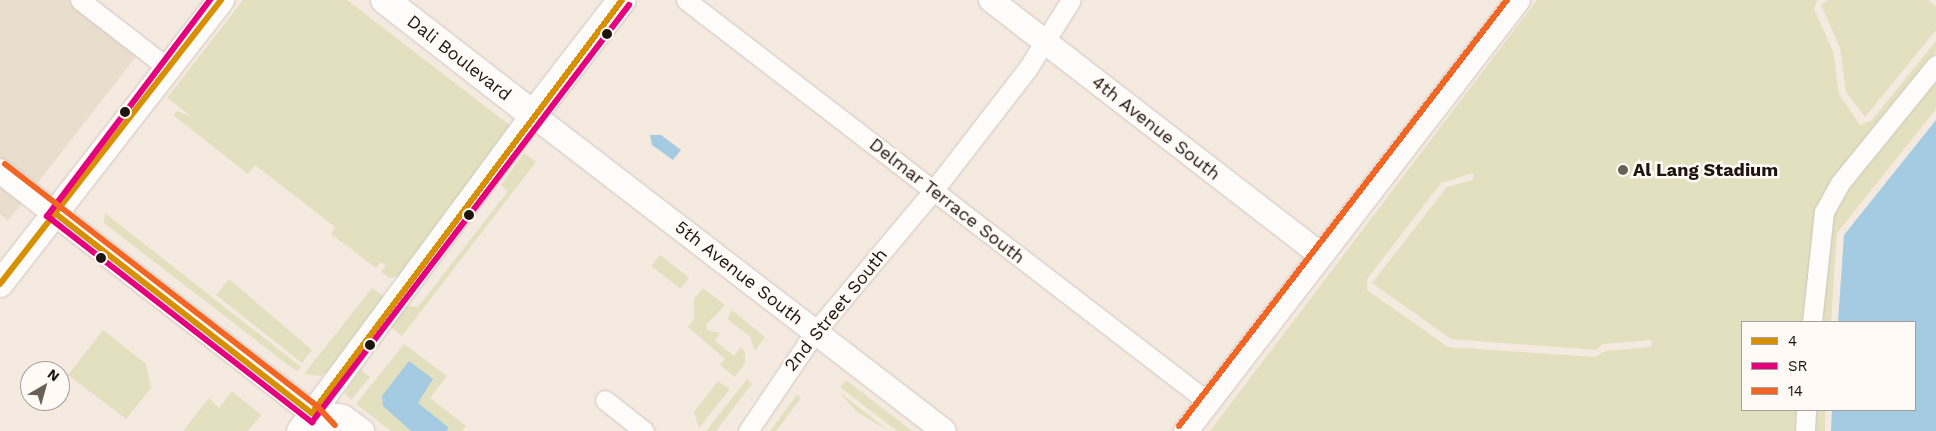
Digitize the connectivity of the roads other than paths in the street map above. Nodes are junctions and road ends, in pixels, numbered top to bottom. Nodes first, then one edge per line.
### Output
1 (80, 0) edge
2 (221, 0) edge
3 (385, 0) edge
4 (622, 0) edge
5 (686, 0) edge
6 (991, 0) edge
7 (1071, 0) edge
8 (1518, 0) edge
9 (1044, 42) junction
10 (1936, 65) edge
11 (168, 68) junction
12 (534, 115) junction
13 (0, 171) edge
14 (933, 191) junction
15 (56, 214) junction
16 (1321, 255) junction
17 (0, 284) edge
18 (1812, 321) edge
19 (815, 332) junction
20 (605, 400) dead end
21 (1208, 402) junction
22 (1806, 411) edge
23 (306, 422) edge
24 (328, 431) edge
25 (362, 431) edge
26 (644, 431) edge
27 (748, 431) edge
28 (944, 431) edge
29 (1186, 431) edge
30 (1805, 431) edge

1 - 11 street
2 - 11 main road
3 - 12 main road, Dali Boulevard
4 - 12 main road
5 - 14 street, Delmar Terrace South
6 - 9 street, 4th Avenue South
7 - 9 street, 2nd Street South
8 - 16 street
9 - 14 street, 2nd Street South
9 - 16 street, 4th Avenue South
10 - 18 street
11 - 15 main road
12 - 19 street, 5th Avenue South
12 - 23 street
13 - 15 street
14 - 19 street, 2nd Street South
14 - 21 street, Delmar Terrace South
15 - 17 main road
15 - 23 street
16 - 21 street
19 - 27 street, 2nd Street South
19 - 28 street, 5th Avenue South
20 - 26 street
21 - 29 street
22 - 30 street
23 - 24 street
23 - 25 street

